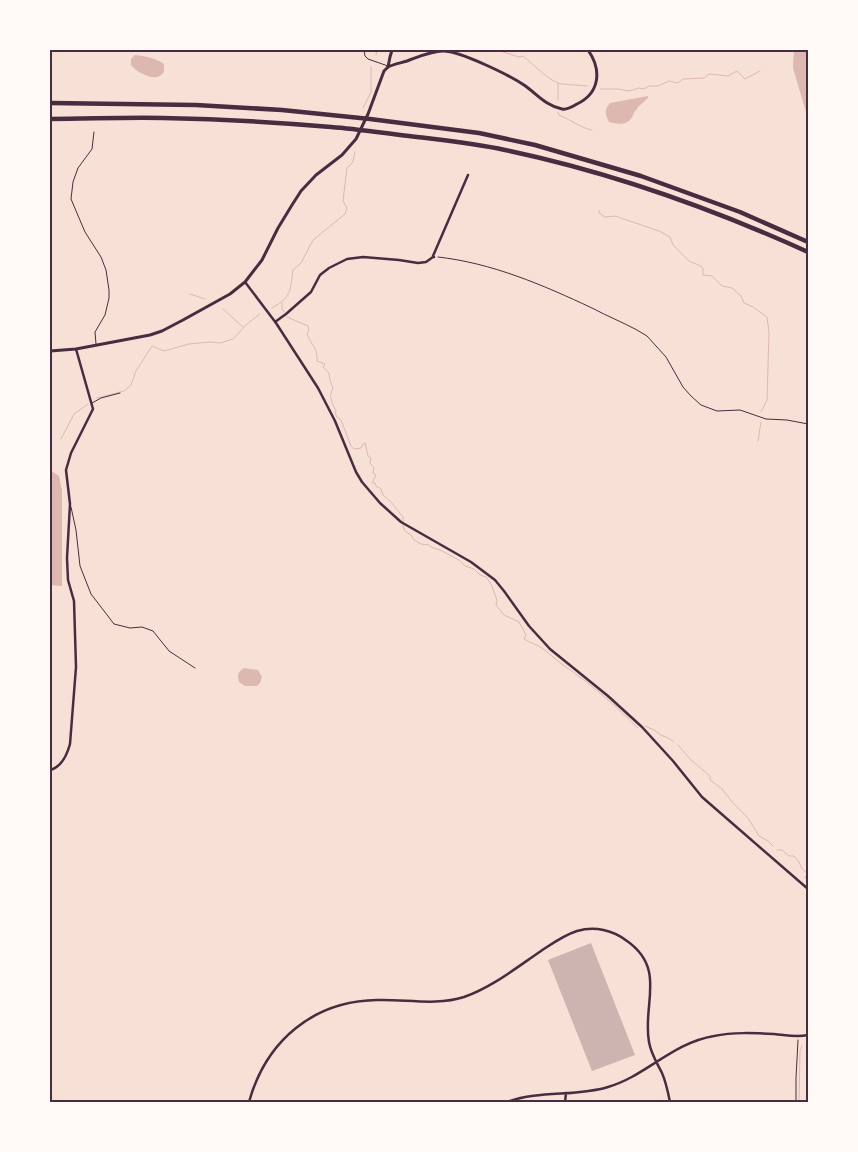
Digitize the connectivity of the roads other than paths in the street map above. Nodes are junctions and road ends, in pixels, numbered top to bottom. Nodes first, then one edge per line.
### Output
1 (364, 50) edge
2 (392, 50) edge
3 (588, 50) edge
4 (388, 67) junction
5 (50, 103) edge
6 (50, 119) edge
7 (94, 132) dead end
8 (468, 175) dead end
9 (808, 242) edge
10 (808, 252) edge
11 (245, 282) junction
12 (275, 322) junction
13 (96, 345) junction
14 (76, 348) junction
15 (50, 351) edge
16 (120, 394) dead end
17 (91, 404) junction
18 (70, 504) junction
19 (196, 668) dead end
20 (50, 770) edge
21 (808, 889) edge
22 (808, 1035) edge
23 (655, 1062) junction
24 (566, 1093) junction
25 (249, 1102) edge
26 (507, 1102) edge
27 (565, 1102) edge
28 (670, 1102) edge

1 - 4 lane
2 - 4 main road
3 - 4 main road
4 - 11 main road
5 - 9 highway
6 - 10 highway
7 - 13 lane
8 - 12 street
11 - 12 street
11 - 13 main road
12 - 21 street
13 - 14 main road
14 - 15 main road
14 - 17 street
16 - 17 lane
17 - 18 street
18 - 19 lane
18 - 20 street
22 - 23 street
23 - 24 street
23 - 25 street
23 - 28 street
24 - 26 street
24 - 27 street

